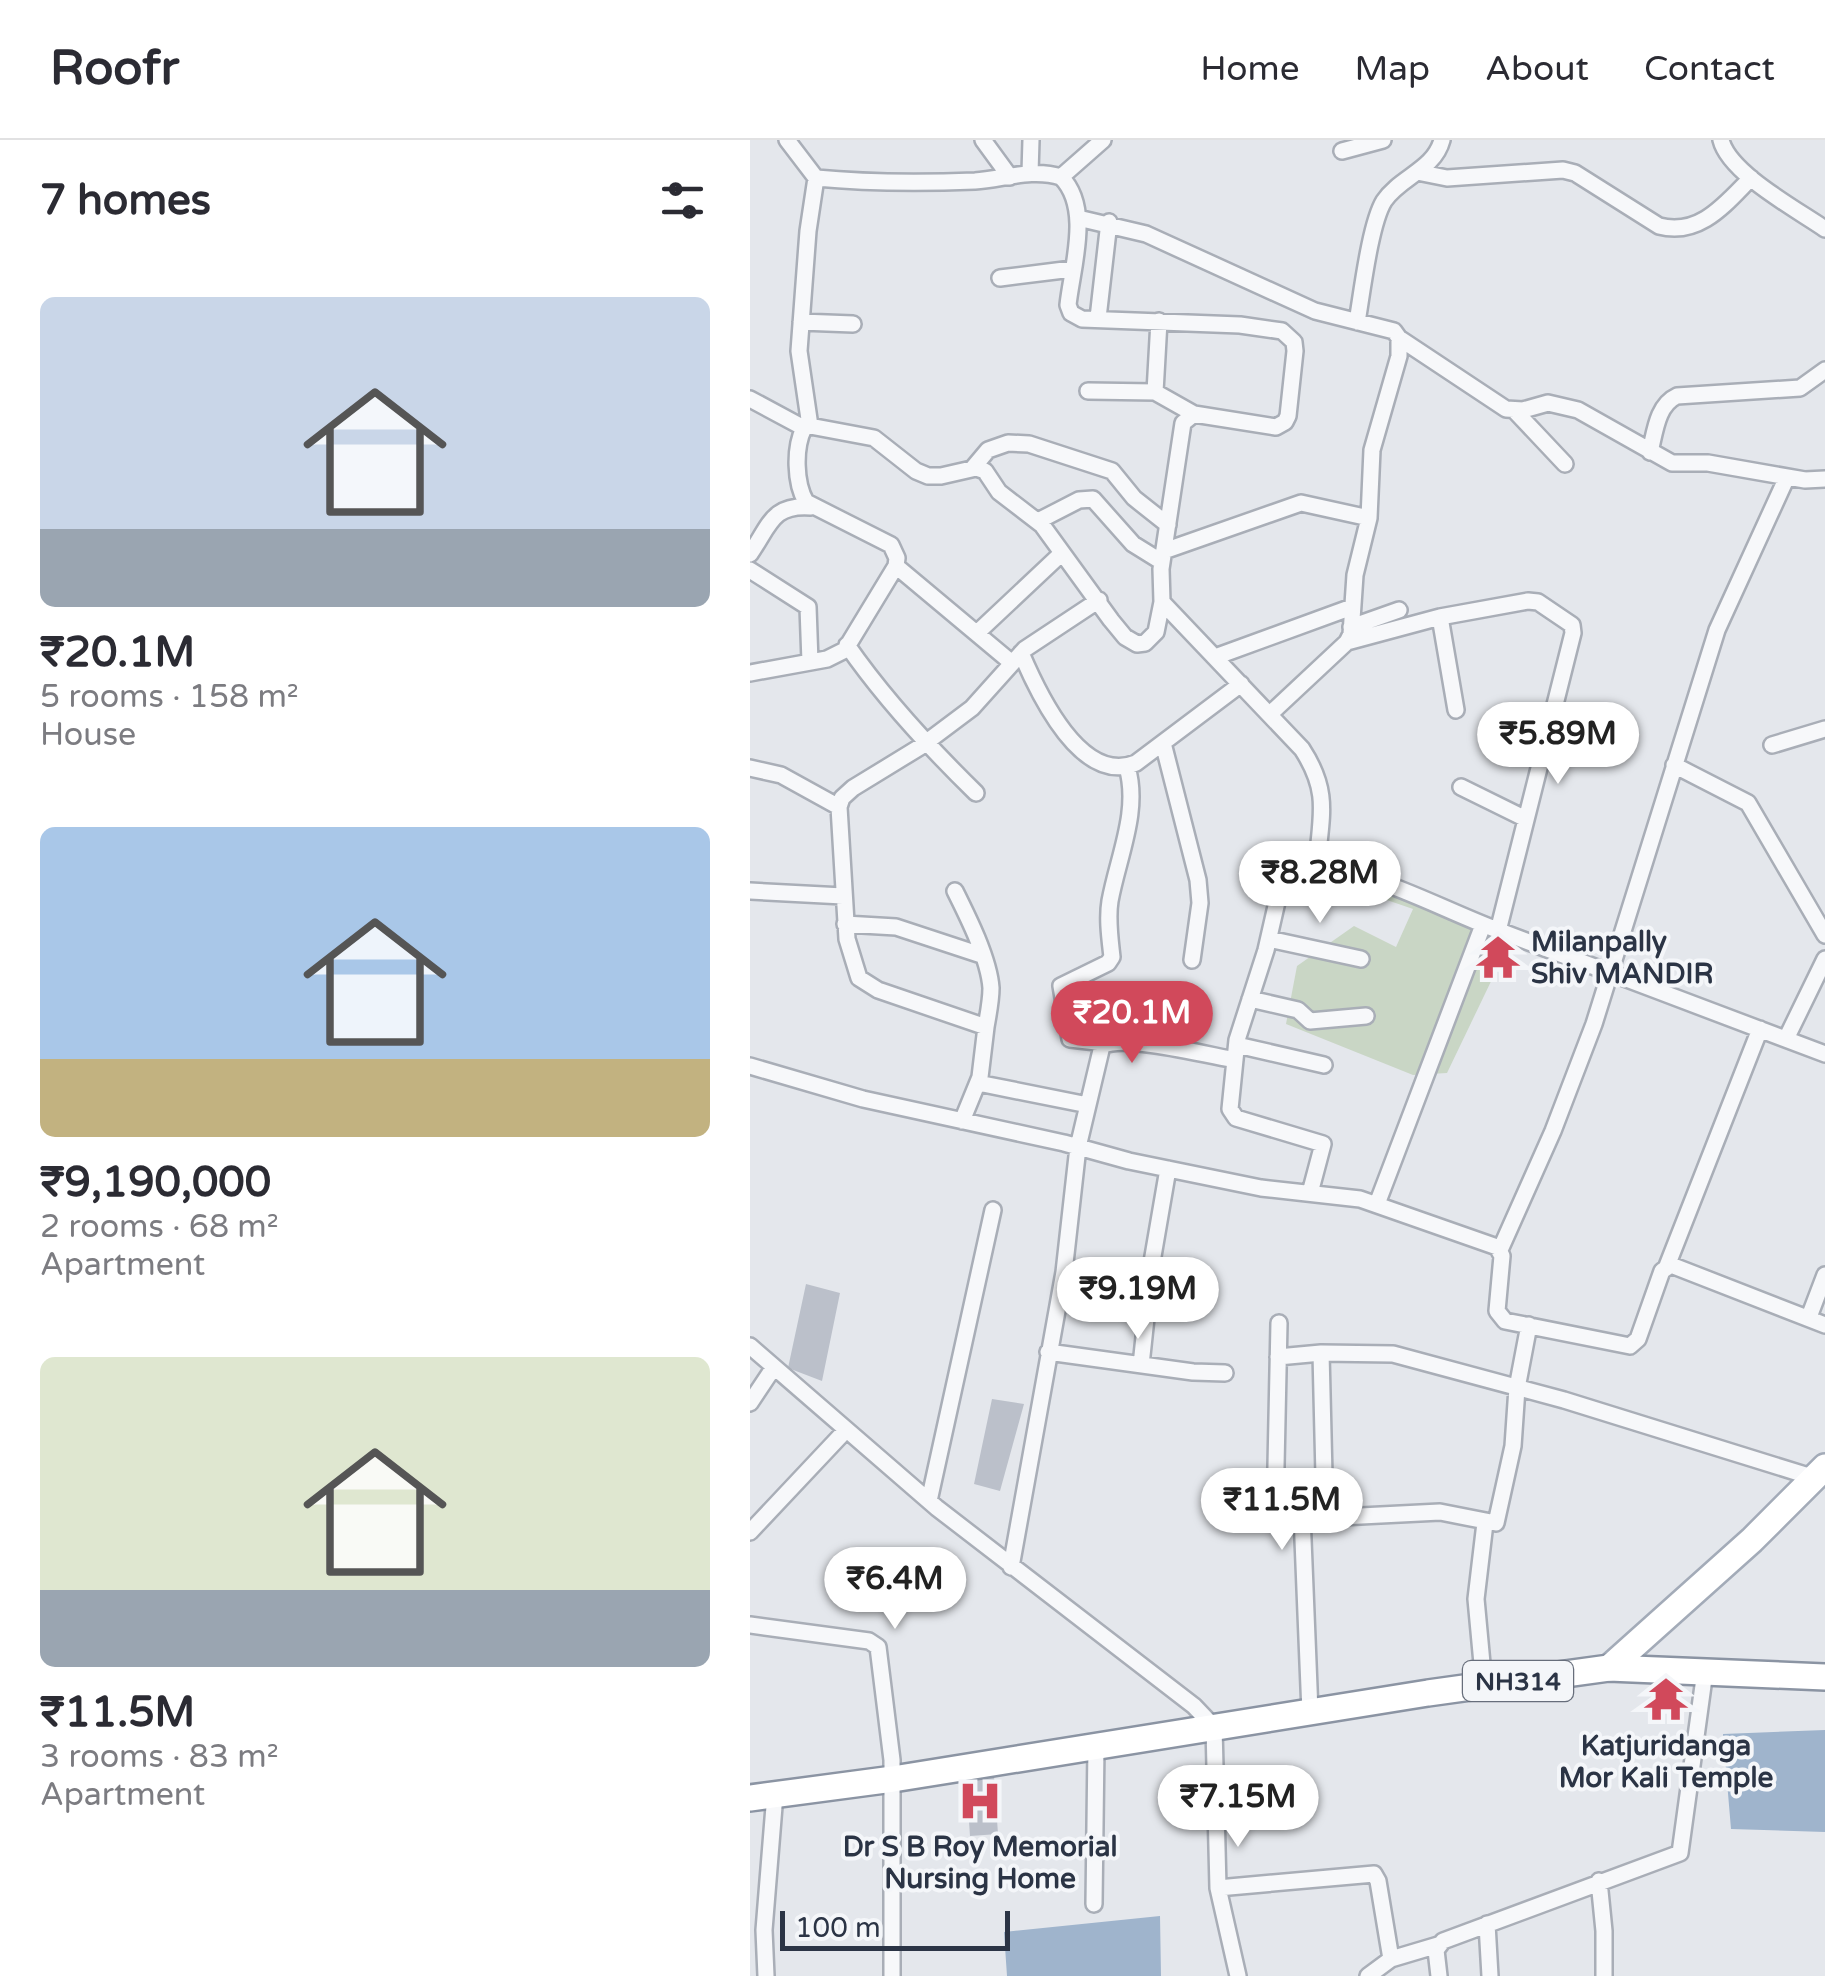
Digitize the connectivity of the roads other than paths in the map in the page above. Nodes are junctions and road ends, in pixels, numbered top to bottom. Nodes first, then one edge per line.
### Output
1 (787, 140) edge
2 (983, 140) edge
3 (1031, 140) edge
4 (1103, 140) edge
5 (1383, 140) edge
6 (1442, 140) edge
7 (1721, 140) edge
8 (1342, 151) dead end
9 (1417, 172) junction
10 (1030, 173) junction
11 (1010, 176) junction
12 (816, 178) junction
13 (1061, 178) junction
14 (1751, 178) junction
15 (1078, 218) junction
16 (1109, 222) junction
17 (1825, 229) edge
18 (1072, 269) junction
19 (1000, 278) dead end
20 (1098, 318) junction
21 (1159, 321) junction
22 (801, 322) junction
23 (1357, 322) junction
24 (852, 324) dead end
25 (1399, 338) junction
26 (1825, 370) edge
27 (1088, 391) dead end
28 (1155, 392) junction
29 (750, 398) edge
30 (1516, 410) junction
31 (1194, 414) junction
32 (807, 427) junction
33 (1650, 452) junction
34 (1565, 464) dead end
35 (972, 469) junction
36 (1787, 478) junction
37 (1825, 479) edge
38 (811, 507) junction
39 (1369, 518) junction
40 (1038, 521) junction
41 (1168, 524) junction
42 (750, 554) edge
43 (1062, 554) junction
44 (1163, 557) junction
45 (896, 566) junction
46 (750, 570) edge
47 (1099, 600) junction
48 (1162, 602) junction
49 (1352, 606) junction
50 (1400, 610) dead end
51 (1440, 617) junction
52 (978, 632) junction
53 (1349, 634) junction
54 (847, 646) junction
55 (1215, 657) junction
56 (1016, 658) junction
57 (810, 662) junction
58 (750, 673) edge
59 (1241, 684) junction
60 (1456, 710) dead end
61 (1270, 714) junction
62 (1825, 728) edge
63 (1163, 743) junction
64 (925, 744) junction
65 (1772, 744) dead end
66 (1674, 765) junction
67 (1127, 767) junction
68 (750, 768) edge
69 (1462, 787) dead end
70 (976, 794) dead end
71 (838, 807) junction
72 (1526, 820) junction
73 (1317, 864) junction
74 (955, 890) dead end
75 (750, 891) edge
76 (843, 896) junction
77 (846, 924) junction
78 (1491, 928) junction
79 (1825, 934) edge
80 (1269, 939) junction
81 (981, 954) junction
82 (1361, 959) dead end
83 (1192, 960) dead end
84 (1825, 960) edge
85 (1611, 972) junction
86 (1250, 999) junction
87 (1366, 1016) dead end
88 (986, 1028) junction
89 (1760, 1029) junction
90 (1786, 1039) junction
91 (1106, 1043) junction
92 (1236, 1052) junction
93 (1825, 1054) edge
94 (1324, 1065) dead end
95 (750, 1066) edge
96 (978, 1083) junction
97 (1088, 1105) junction
98 (962, 1121) junction
99 (1078, 1146) junction
100 (1168, 1169) junction
101 (1310, 1193) junction
102 (1377, 1204) junction
103 (993, 1210) dead end
104 (1500, 1250) junction
105 (1667, 1266) junction
106 (1825, 1275) edge
107 (1809, 1317) junction
108 (1279, 1323) dead end
109 (1529, 1325) junction
110 (1825, 1325) edge
111 (750, 1346) edge
112 (1048, 1352) junction
113 (1321, 1353) junction
114 (1278, 1357) junction
115 (1142, 1366) junction
116 (774, 1367) junction
117 (1225, 1373) dead end
118 (1517, 1388) junction
119 (750, 1403) edge
120 (846, 1430) junction
121 (1820, 1472) edge
122 (929, 1501) junction
123 (1233, 1510) dead end
124 (1275, 1513) junction
125 (1302, 1515) junction
126 (1325, 1516) junction
127 (1485, 1522) junction
128 (750, 1532) edge
129 (1011, 1567) junction
130 (750, 1625) edge
131 (1610, 1668) junction
132 (1705, 1671) junction
133 (1825, 1677) edge
134 (1484, 1685) junction
135 (1310, 1712) junction
136 (1214, 1727) junction
137 (1096, 1746) junction
138 (893, 1779) junction
139 (762, 1796) edge
140 (1599, 1881) junction
141 (1218, 1888) junction
142 (1094, 1904) dead end
143 (1488, 1924) junction
144 (1438, 1945) junction
145 (1391, 1959) junction
146 (766, 1976) edge
147 (892, 1976) edge
148 (1238, 1976) edge
149 (1368, 1976) edge
150 (1438, 1976) edge
151 (1490, 1976) edge
152 (1604, 1976) edge

1 - 12 street
2 - 11 street
3 - 10 street
4 - 13 street
5 - 8 street
6 - 9 street
7 - 14 street
9 - 14 street
9 - 23 street
10 - 11 street
10 - 13 street
11 - 12 street
12 - 22 street
13 - 15 street
14 - 17 street
15 - 16 street
15 - 18 street
16 - 20 street
16 - 23 street
18 - 19 street
18 - 20 street
20 - 21 street
21 - 28 street
21 - 31 street
22 - 24 street
22 - 32 street
23 - 25 street
25 - 30 street
25 - 39 street
26 - 33 street
27 - 28 street
28 - 31 street
29 - 32 street
30 - 33 street
30 - 34 street
31 - 41 street
32 - 35 street
32 - 38 street
33 - 36 street
35 - 40 street
35 - 41 street
36 - 37 street
36 - 66 street
38 - 42 street
38 - 45 street
39 - 44 street
39 - 49 street
40 - 43 street
40 - 44 street
41 - 44 street
43 - 47 street
43 - 52 street
44 - 48 street
45 - 52 street
45 - 54 street
46 - 57 street
47 - 48 street
47 - 56 street
48 - 55 street
49 - 53 street
49 - 55 street
50 - 53 street
51 - 53 street
51 - 60 street
51 - 72 street
52 - 56 street
53 - 61 street
54 - 57 street
54 - 64 street
55 - 59 street
56 - 64 street
56 - 67 street
57 - 58 street
59 - 61 street
59 - 63 street
61 - 73 street
62 - 65 street
63 - 67 street
63 - 83 street
64 - 70 street
64 - 71 street
66 - 79 street
66 - 85 street
67 - 91 street
68 - 71 street
69 - 72 street
71 - 76 street
72 - 78 street
73 - 78 street
73 - 80 street
74 - 81 street
75 - 76 street
76 - 77 street
77 - 81 street
77 - 88 street
78 - 85 street
78 - 102 street
80 - 82 street
80 - 86 street
81 - 88 street
84 - 90 street
85 - 89 street
85 - 104 street
86 - 87 street
86 - 92 street
88 - 96 street
89 - 90 street
89 - 105 street
90 - 93 street
91 - 92 street
91 - 97 street
92 - 94 street
92 - 101 street
95 - 98 street
96 - 97 street
96 - 98 street
97 - 99 street
98 - 99 street
99 - 100 street
99 - 112 street
100 - 101 street
100 - 115 street
101 - 102 street
102 - 104 street
103 - 122 street
104 - 109 street
105 - 107 street
105 - 109 street
106 - 107 street
107 - 110 street
108 - 114 street
109 - 118 street
111 - 116 street
112 - 115 street
112 - 129 street
113 - 114 street
113 - 118 street
113 - 126 street
114 - 124 street
115 - 117 street
116 - 119 street
116 - 120 street
118 - 121 street
118 - 127 street
120 - 122 street
120 - 128 street
121 - 131 main road
122 - 129 street
123 - 124 street
124 - 125 street
125 - 126 street
125 - 135 street
126 - 127 street
127 - 134 street
129 - 136 street
130 - 138 street
131 - 132 main road, NH314
131 - 134 main road, NH314
132 - 133 main road, NH314
132 - 140 street
134 - 135 main road, NH314
135 - 136 main road, NH314
136 - 137 main road, NH314
136 - 141 street
137 - 138 main road, NH314
137 - 142 street
138 - 139 main road, NH314
138 - 147 street
139 - 146 street
140 - 143 street
140 - 152 street
141 - 145 street
141 - 148 street
143 - 144 street
143 - 151 street
144 - 145 street
144 - 150 street
145 - 149 street

